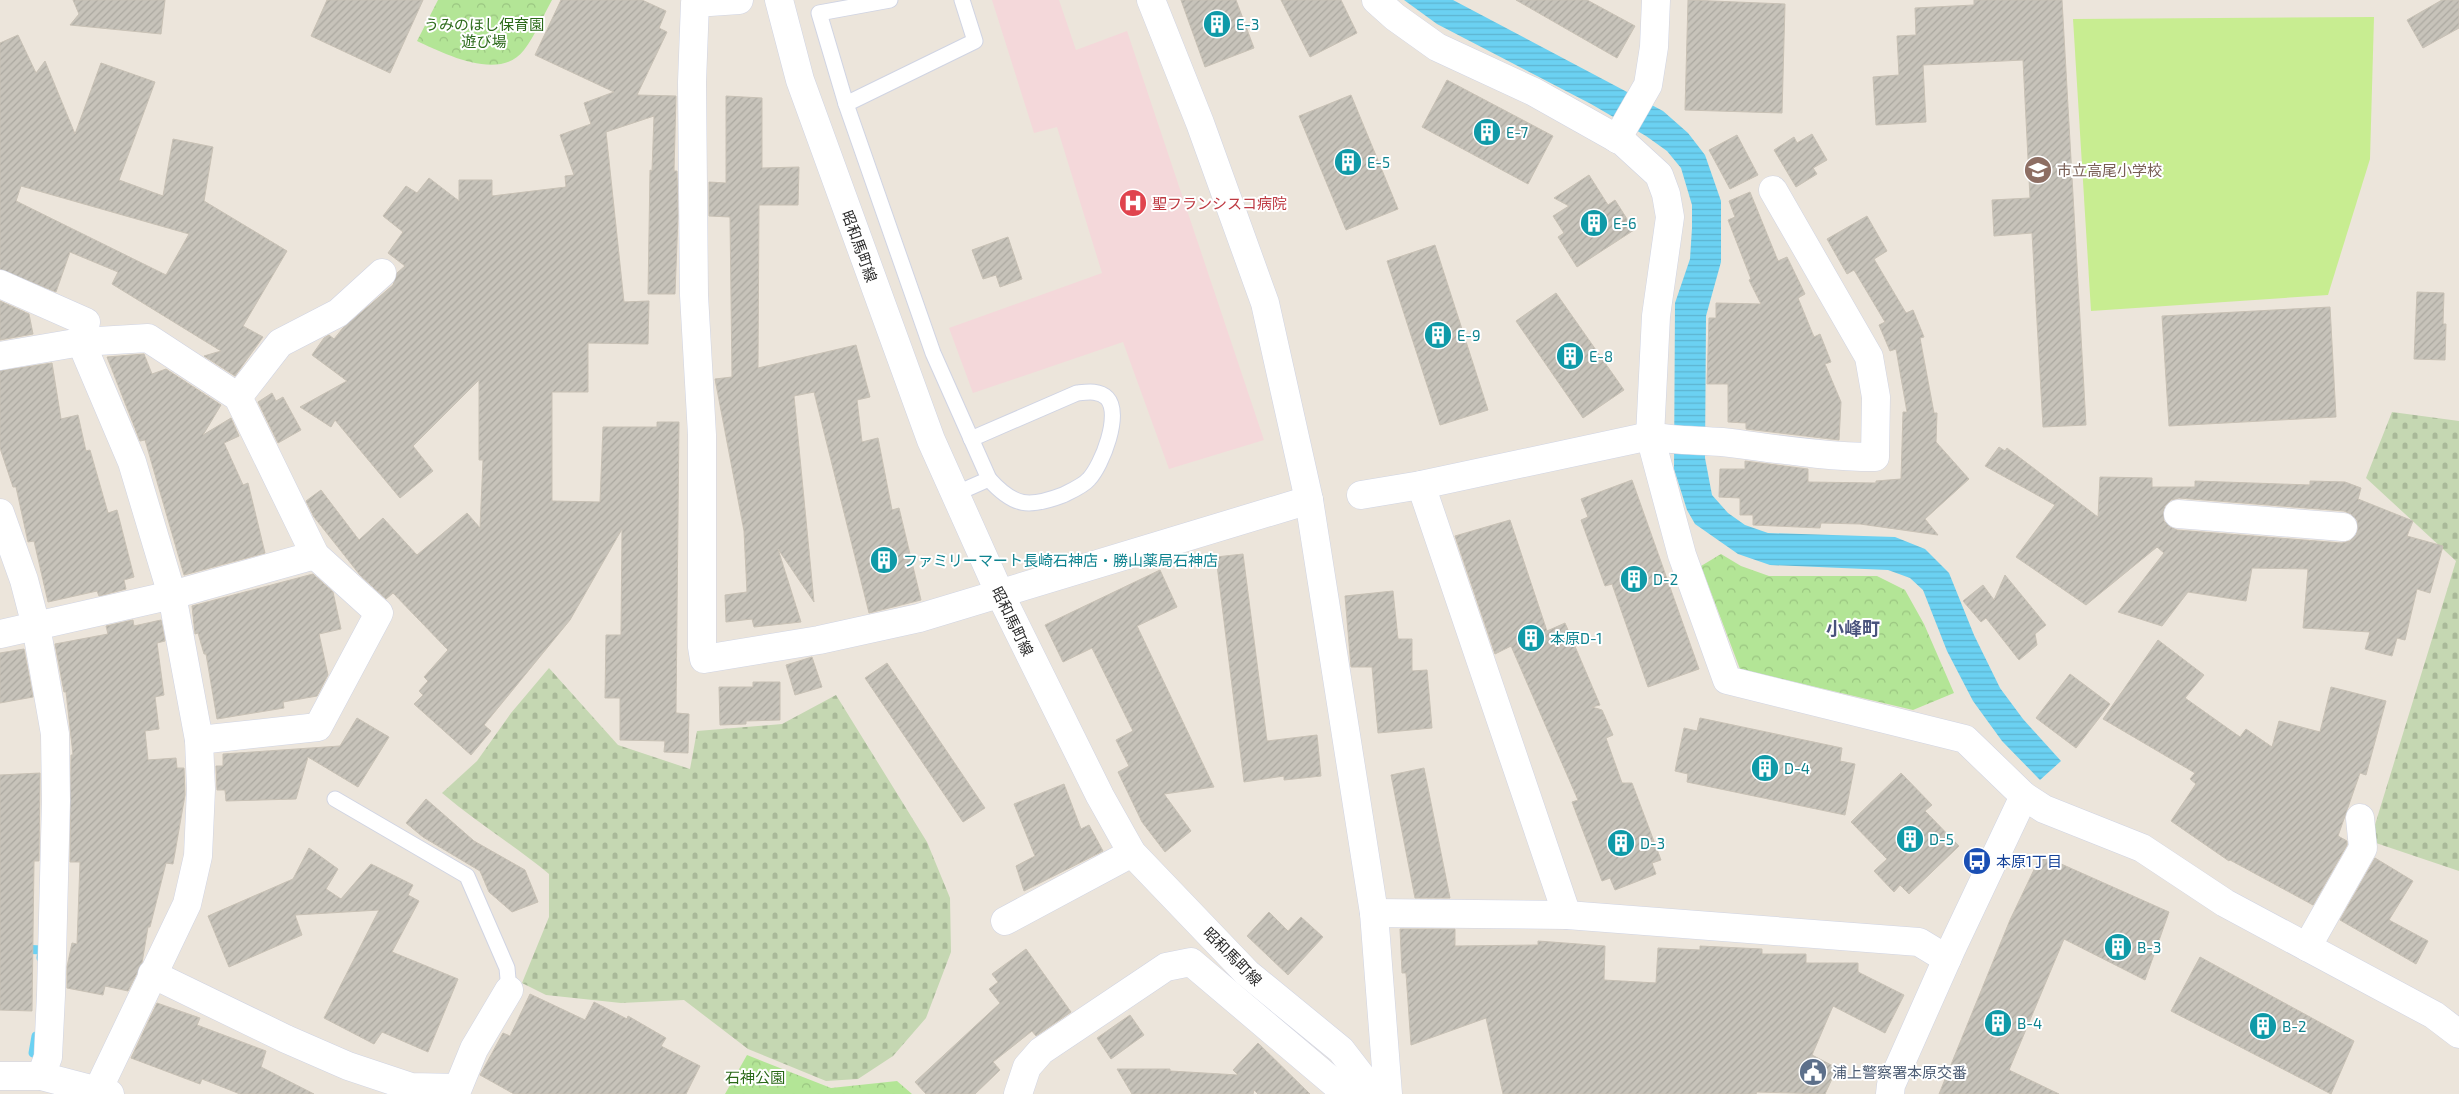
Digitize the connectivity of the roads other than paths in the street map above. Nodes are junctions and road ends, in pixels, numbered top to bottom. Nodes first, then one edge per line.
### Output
1 (739, 0) edge
2 (779, 0) edge
3 (890, 0) edge
4 (962, 0) edge
5 (1151, 0) edge
6 (1376, 0) edge
7 (1656, 0) edge
8 (846, 104) junction
9 (1620, 136) junction
10 (1773, 190) dead end
11 (382, 272) dead end
12 (0, 284) edge
13 (81, 342) junction
14 (0, 356) edge
15 (238, 398) junction
16 (971, 438) junction
17 (1661, 438) junction
18 (989, 479) junction
19 (1421, 485) junction
20 (956, 494) junction
21 (1361, 495) dead end
22 (1310, 500) junction
23 (0, 513) edge
24 (2178, 514) dead end
25 (2343, 527) dead end
26 (315, 555) junction
27 (1000, 594) junction
28 (172, 595) junction
29 (36, 626) junction
30 (0, 634) edge
31 (199, 740) junction
32 (2024, 796) junction
33 (335, 799) dead end
34 (2360, 818) dead end
35 (1132, 853) junction
36 (1374, 914) junction
37 (1567, 915) junction
38 (1005, 921) dead end
39 (2307, 947) junction
40 (1947, 958) junction
41 (152, 974) junction
42 (509, 990) joint
43 (2459, 1034) edge
44 (0, 1076) edge
45 (41, 1076) junction
46 (463, 1091) edge
47 (101, 1092) edge
48 (1018, 1094) edge
49 (1347, 1094) edge
50 (1375, 1094) edge
51 (1388, 1094) edge
52 (1890, 1094) edge

1 - 27 street
2 - 20 street, 昭和馬町線
3 - 8 lane
4 - 8 lane
5 - 22 street
6 - 9 street
7 - 9 street
8 - 16 lane
9 - 17 street
10 - 17 street
11 - 15 street
12 - 13 street
13 - 14 street
13 - 15 street
13 - 28 street
15 - 26 street
16 - 18 lane
16 - 18 lane
17 - 19 street
17 - 32 street
18 - 20 lane
19 - 21 street
19 - 37 street
20 - 27 street, 昭和馬町線
22 - 27 street
22 - 36 street
23 - 29 street
24 - 25 street
26 - 28 street
26 - 31 street
27 - 35 street, 昭和馬町線
28 - 29 street
28 - 31 street
29 - 30 street
29 - 45 street
31 - 41 street
32 - 39 street
32 - 40 street
33 - 42 lane
34 - 39 street
35 - 38 street
35 - 50 street, 昭和馬町線
36 - 37 street
36 - 51 street
37 - 40 street
39 - 43 street
40 - 52 street
41 - 46 street
41 - 47 street
42 - 46 street
44 - 45 street
45 - 47 street
48 - 49 street

